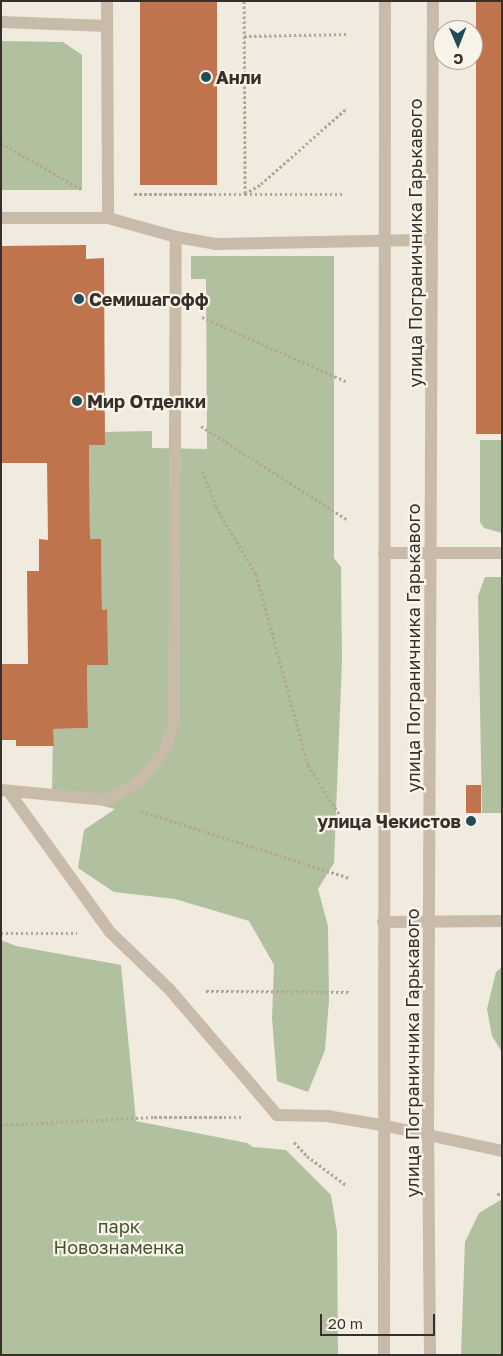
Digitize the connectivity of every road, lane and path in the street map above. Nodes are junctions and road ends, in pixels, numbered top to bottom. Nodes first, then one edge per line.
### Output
1 (106, 1) edge
2 (244, 1) edge
3 (385, 1) edge
4 (433, 1) edge
5 (1, 22) edge
6 (107, 26) junction
7 (348, 34) dead end
8 (244, 36) junction
9 (347, 108) dead end
10 (1, 143) edge
11 (76, 186) dead end
12 (244, 194) junction
13 (345, 194) dead end
14 (108, 195) junction
15 (1, 218) edge
16 (108, 218) junction
17 (176, 237) junction
18 (432, 240) junction
19 (385, 241) junction
20 (176, 306) junction
21 (347, 382) dead end
22 (198, 424) dead end
23 (175, 432) junction
24 (348, 520) dead end
25 (384, 553) junction
26 (502, 553) edge
27 (431, 554) junction
28 (5, 791) edge
29 (107, 800) junction
30 (348, 828) dead end
31 (350, 878) dead end
32 (502, 921) edge
33 (383, 922) junction
34 (430, 922) junction
35 (68, 933) dead end
36 (1, 934) edge
37 (170, 990) junction
38 (349, 992) dead end
39 (198, 1118) dead end
40 (1, 1125) edge
41 (382, 1125) junction
42 (428, 1135) junction
43 (502, 1151) edge
44 (307, 1156) dead end
45 (346, 1185) dead end
46 (497, 1194) dead end
47 (502, 1194) edge
48 (384, 1355) edge
49 (430, 1355) edge

1 - 6 street
2 - 8 path
3 - 19 street, улица Пограничника Гарькавого
4 - 18 street, улица Пограничника Гарькавого
5 - 6 street
6 - 14 street
7 - 8 path
8 - 12 path
9 - 12 path
10 - 11 path
12 - 13 path
12 - 14 path
14 - 16 street
15 - 16 street
16 - 17 street
17 - 19 street
17 - 20 street
18 - 19 street
18 - 27 street, улица Пограничника Гарькавого
19 - 25 street, улица Пограничника Гарькавого
20 - 21 path
20 - 23 street
22 - 24 path
23 - 29 street
23 - 30 path
25 - 27 street
25 - 33 street, улица Пограничника Гарькавого
26 - 27 street
27 - 34 street, улица Пограничника Гарькавого
28 - 29 street
28 - 37 street
29 - 31 path
32 - 34 street
33 - 34 street
33 - 41 street, улица Пограничника Гарькавого
34 - 42 street, улица Пограничника Гарькавого
35 - 36 path
37 - 38 path
37 - 41 street
39 - 40 path
41 - 42 street
41 - 48 street, улица Пограничника Гарькавого
42 - 43 street
42 - 49 street, улица Пограничника Гарькавого
44 - 45 path
46 - 47 path

